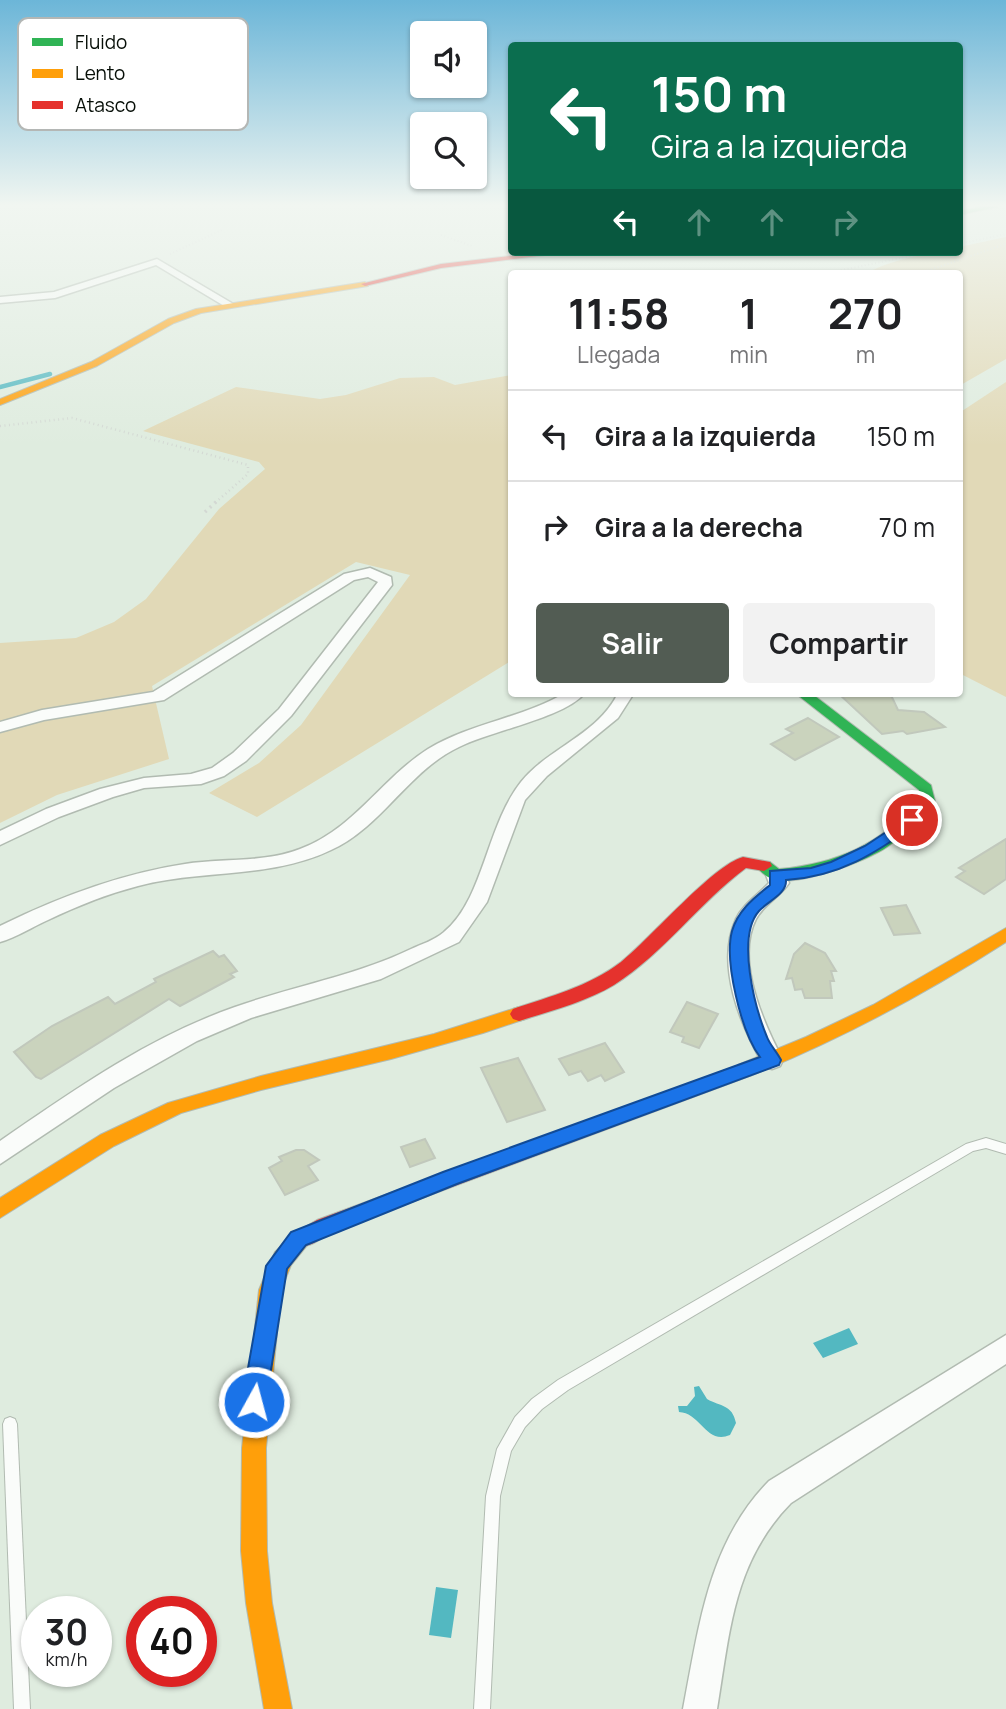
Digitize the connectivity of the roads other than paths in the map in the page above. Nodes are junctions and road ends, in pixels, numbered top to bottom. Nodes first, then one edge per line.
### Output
1 (80, 287) edge
2 (199, 287) edge
3 (353, 287) edge
4 (0, 300) edge
5 (230, 305) junction
6 (0, 402) edge
7 (570, 697) edge
8 (624, 697) edge
9 (807, 697) edge
10 (0, 727) edge
11 (0, 839) edge
12 (776, 875) junction
13 (1006, 934) edge
14 (0, 935) edge
15 (772, 1060) junction
16 (1006, 1149) edge
17 (0, 1154) edge
18 (0, 1209) edge
19 (1006, 1348) edge
20 (10, 1424) dead end
21 (22, 1709) edge
22 (278, 1709) edge
23 (482, 1709) edge
24 (700, 1709) edge

1 - 4 street
2 - 5 street
3 - 5 street
5 - 6 street
7 - 14 street
8 - 17 street
9 - 12 street
10 - 11 street
12 - 15 street
12 - 18 street
13 - 15 street
15 - 22 street
16 - 23 lane
19 - 24 street
20 - 21 lane

